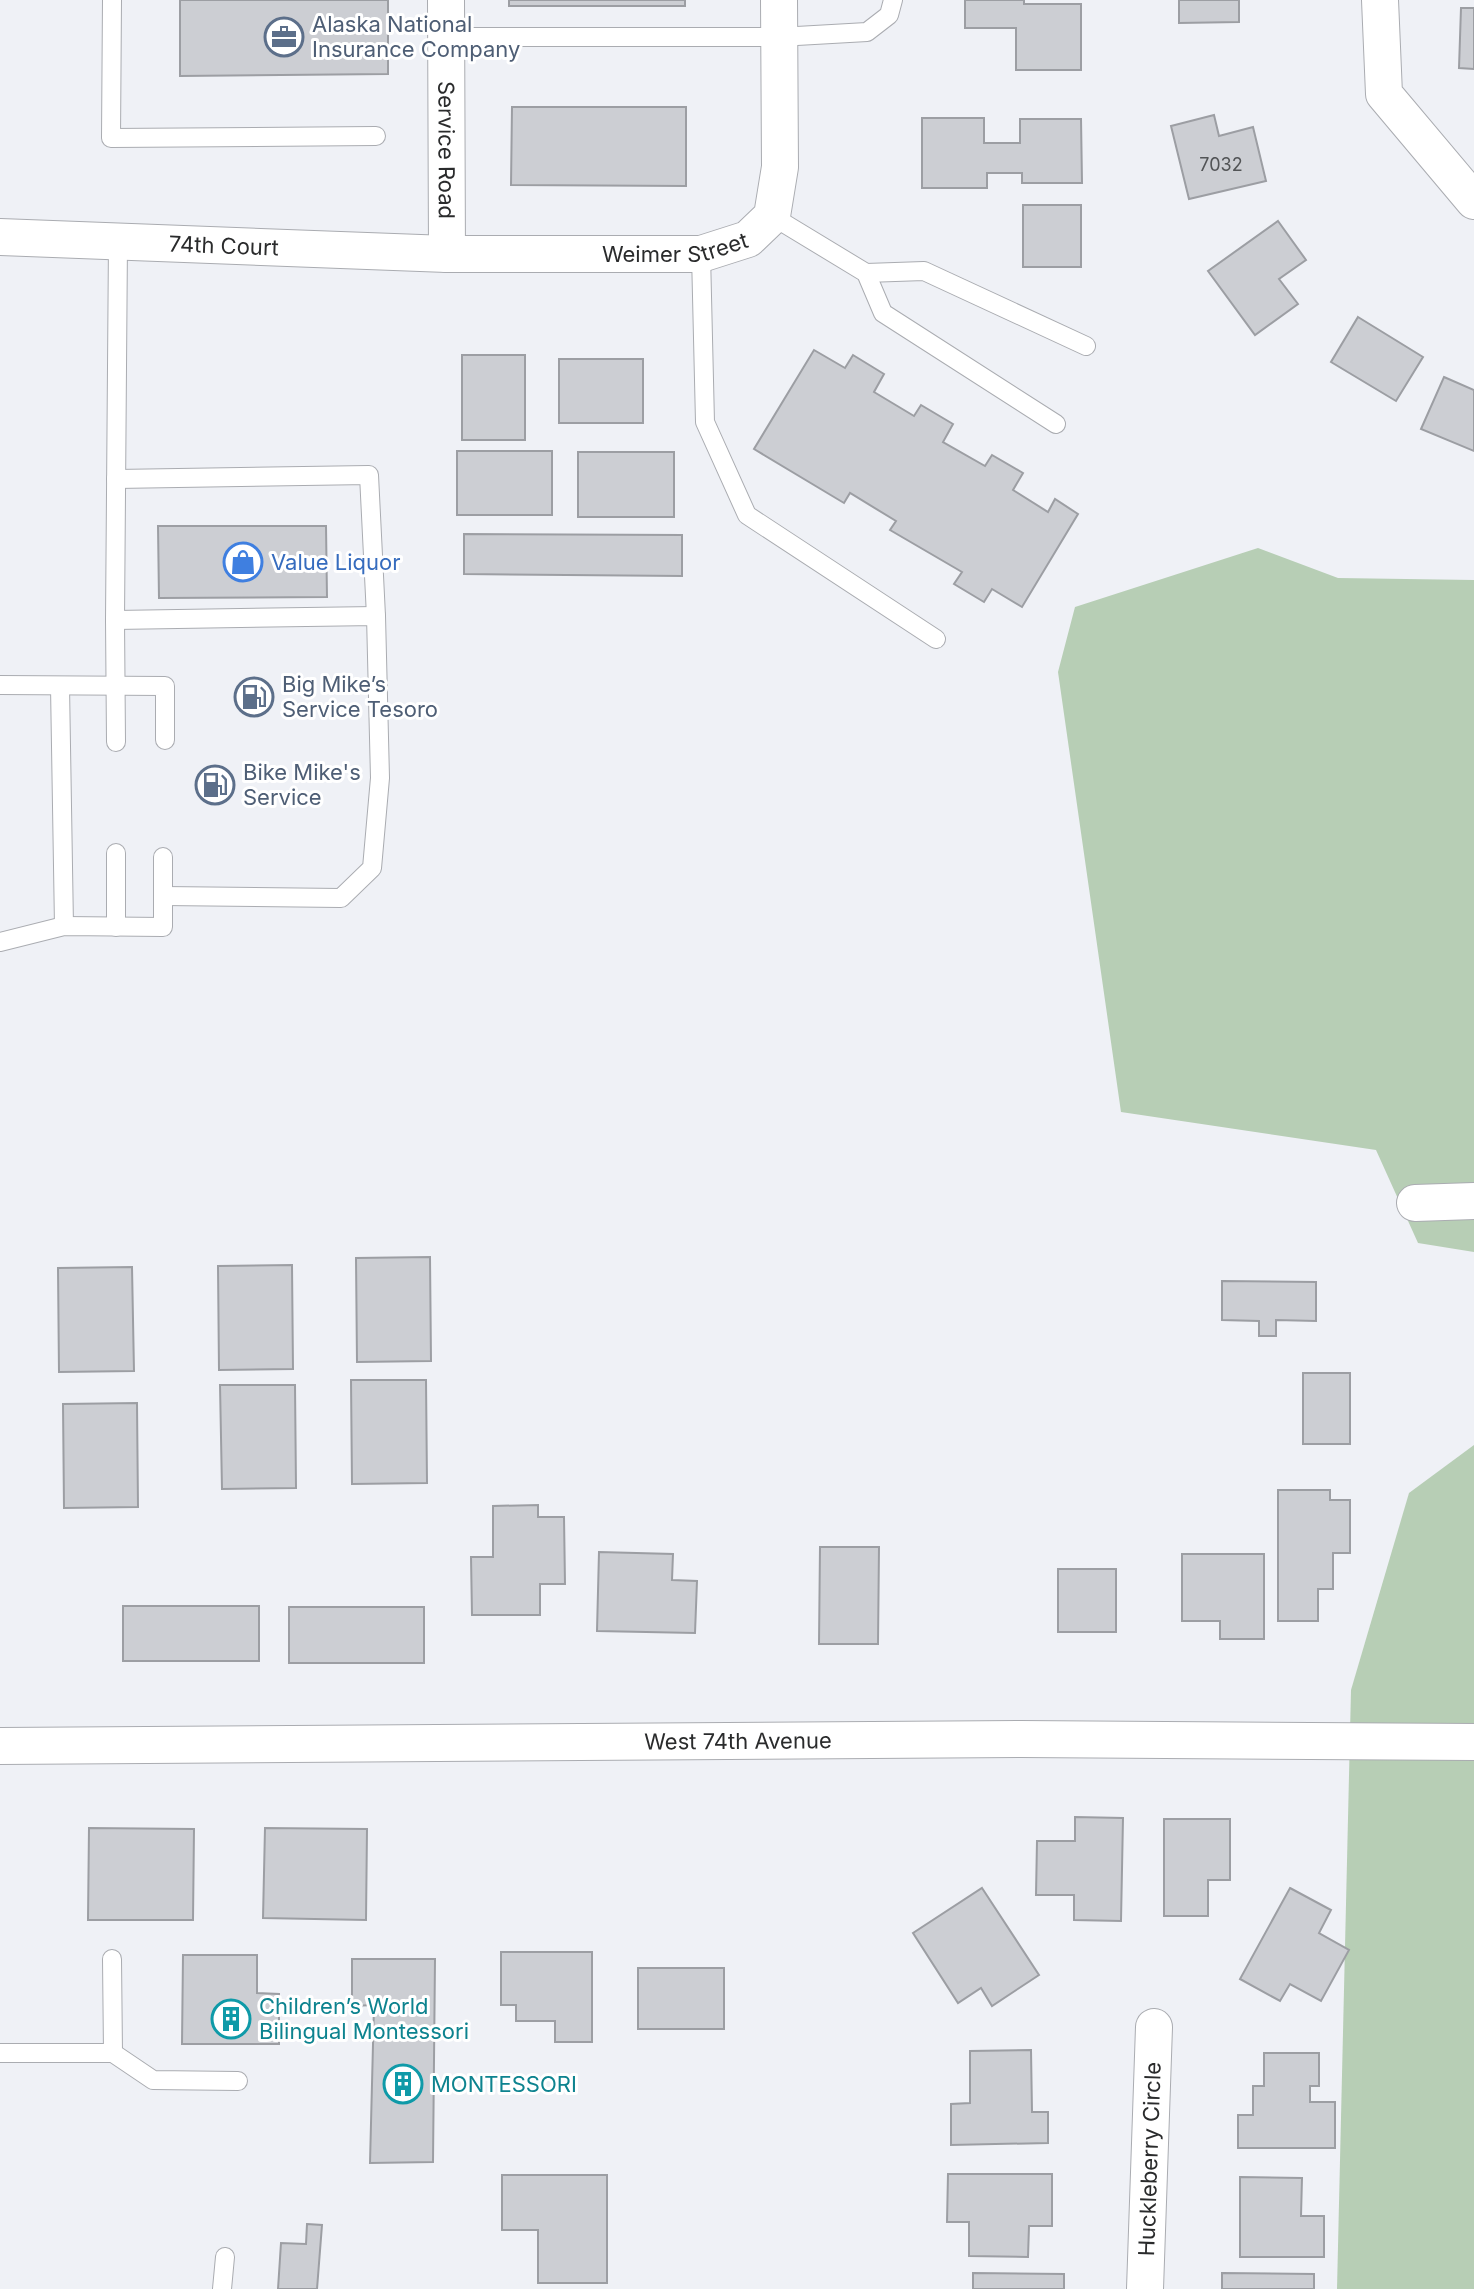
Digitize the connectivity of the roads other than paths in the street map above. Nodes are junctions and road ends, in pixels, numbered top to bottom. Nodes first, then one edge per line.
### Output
1 (112, 0) edge
2 (446, 0) edge
3 (779, 0) edge
4 (893, 0) edge
5 (1380, 0) edge
6 (446, 37) junction
7 (779, 37) junction
8 (376, 136) dead end
9 (1474, 201) edge
10 (772, 216) junction
11 (0, 237) edge
12 (118, 241) junction
13 (447, 254) junction
14 (701, 254) junction
15 (866, 273) junction
16 (1086, 346) dead end
17 (1056, 424) dead end
18 (116, 479) junction
19 (376, 616) junction
20 (115, 620) junction
21 (936, 639) dead end
22 (0, 685) edge
23 (60, 686) junction
24 (116, 686) junction
25 (165, 740) dead end
26 (116, 742) dead end
27 (116, 853) dead end
28 (163, 857) dead end
29 (163, 896) junction
30 (64, 926) junction
31 (116, 927) junction
32 (0, 942) edge
33 (1474, 1201) edge
34 (1415, 1203) dead end
35 (1474, 1742) edge
36 (0, 1746) edge
37 (112, 1959) dead end
38 (1154, 2027) dead end
39 (0, 2053) edge
40 (113, 2053) junction
41 (238, 2081) dead end
42 (225, 2257) dead end
43 (222, 2289) edge
44 (1145, 2289) edge

1 - 8 lane
2 - 6 street, Service Road
3 - 7 street, Weimer Street
4 - 7 lane
5 - 9 street
6 - 7 lane
6 - 13 street, Service Road
7 - 10 street, Weimer Street
10 - 14 street, Weimer Street
10 - 15 lane
11 - 12 street, 74th Court
12 - 13 street, 74th Court
12 - 18 lane
13 - 14 street, Weimer Street
14 - 21 lane
15 - 16 lane
15 - 17 lane
18 - 19 lane
18 - 20 lane
19 - 20 lane
19 - 29 lane
20 - 24 lane
22 - 23 lane
23 - 24 lane
23 - 30 lane
24 - 25 lane
24 - 26 lane
27 - 31 lane
28 - 29 lane
29 - 31 lane
30 - 31 lane
30 - 32 lane
33 - 34 street
35 - 36 street, West 74th Avenue
37 - 40 lane
38 - 44 street, Huckleberry Circle
39 - 40 lane
40 - 41 lane
42 - 43 lane

